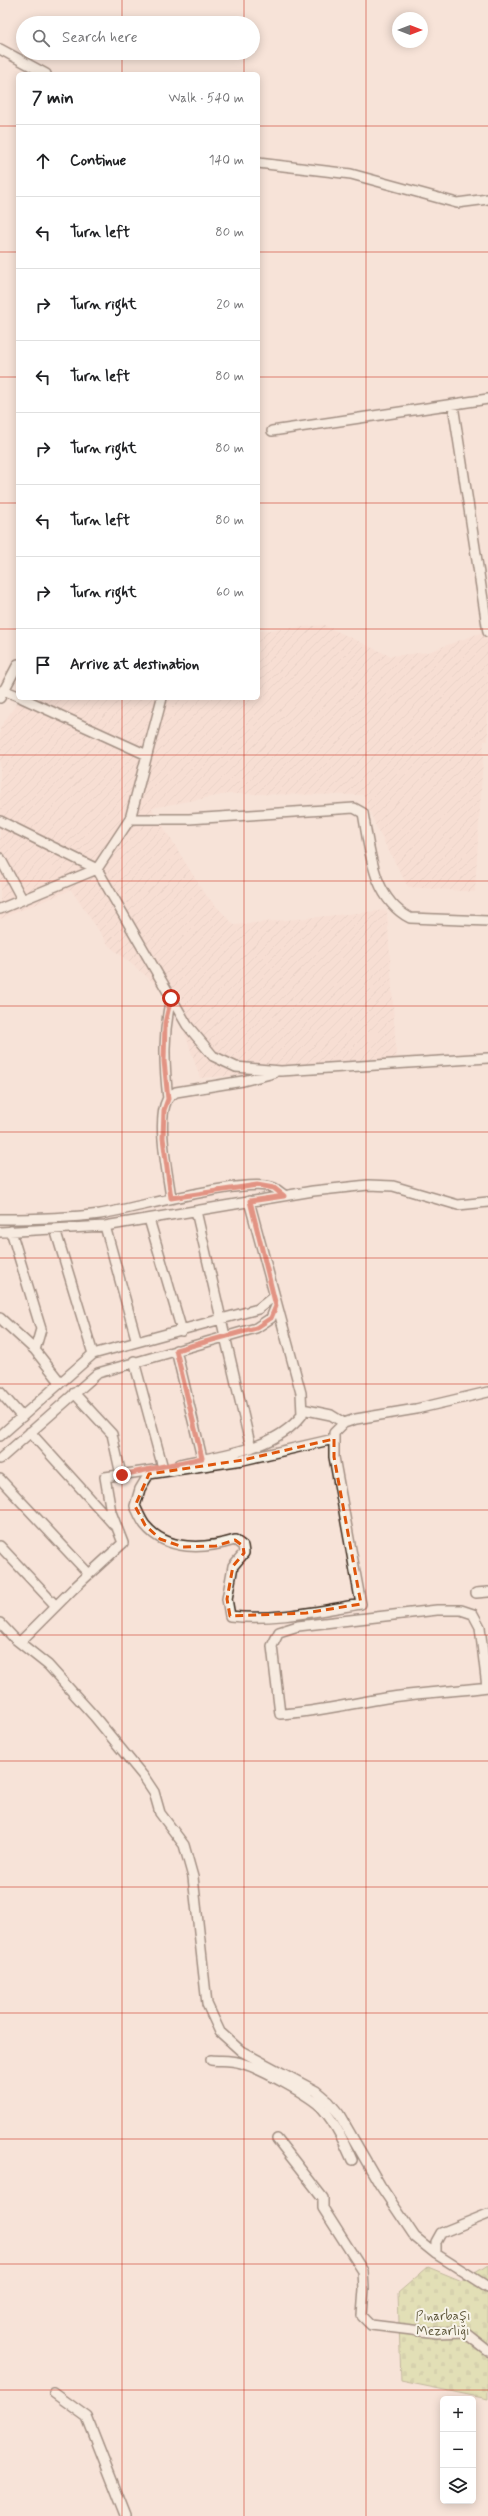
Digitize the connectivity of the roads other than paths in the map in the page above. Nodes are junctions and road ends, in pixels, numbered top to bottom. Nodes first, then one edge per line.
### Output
1 (0, 49) edge
2 (16, 58) edge
3 (20, 60) edge
4 (42, 72) edge
5 (260, 163) edge
6 (488, 199) edge
7 (488, 399) edge
8 (453, 404) junction
9 (272, 431) dead end
10 (488, 632) edge
11 (16, 668) edge
12 (2, 694) edge
13 (16, 696) edge
14 (26, 700) edge
15 (161, 700) edge
16 (147, 755) junction
17 (130, 819) junction
18 (0, 821) edge
19 (0, 858) edge
20 (96, 869) junction
21 (22, 899) junction
22 (0, 909) edge
23 (488, 921) edge
24 (171, 998) junction
25 (488, 1058) edge
26 (281, 1071) junction
27 (168, 1099) junction
28 (284, 1196) junction
29 (171, 1198) junction
30 (250, 1201) junction
31 (488, 1202) edge
32 (196, 1211) junction
33 (0, 1219) edge
34 (149, 1219) junction
35 (105, 1226) junction
36 (55, 1229) junction
37 (0, 1232) edge
38 (11, 1232) junction
39 (275, 1302) junction
40 (0, 1318) edge
41 (222, 1320) junction
42 (182, 1331) junction
43 (225, 1336) junction
44 (137, 1342) junction
45 (35, 1350) junction
46 (176, 1350) junction
47 (93, 1354) junction
48 (134, 1361) junction
49 (60, 1382) junction
50 (0, 1392) edge
51 (488, 1392) edge
52 (74, 1393) junction
53 (302, 1409) junction
54 (22, 1417) junction
55 (344, 1423) junction
56 (30, 1432) junction
57 (0, 1436) edge
58 (334, 1439) junction
59 (251, 1448) junction
60 (202, 1458) junction
61 (0, 1459) edge
62 (163, 1468) junction
63 (122, 1475) junction
64 (0, 1479) edge
65 (118, 1528) junction
66 (0, 1546) edge
67 (89, 1574) junction
68 (488, 1592) edge
69 (476, 1593) dead end
70 (56, 1606) junction
71 (0, 1623) edge
72 (21, 1641) junction
73 (488, 1687) edge
74 (211, 2060) dead end
75 (277, 2139) dead end
76 (352, 2160) dead end
77 (488, 2214) edge
78 (436, 2254) junction
79 (488, 2287) edge
80 (488, 2351) edge
81 (54, 2393) dead end
82 (126, 2516) edge

1 - 2 street
3 - 4 street
5 - 6 street
7 - 8 street
8 - 9 street
8 - 10 street
11 - 12 street
12 - 13 street
14 - 16 street
15 - 16 street
16 - 17 street
17 - 20 street
17 - 23 street
18 - 20 street
19 - 21 street
20 - 21 street
20 - 24 street
21 - 22 street
24 - 26 street
24 - 27 street
25 - 26 street
26 - 27 street
27 - 29 street
28 - 29 street
28 - 30 street
28 - 31 street
29 - 33 street
30 - 32 street
30 - 39 street
32 - 34 street
32 - 41 street
34 - 35 street
34 - 42 street
35 - 36 street
35 - 44 street
36 - 38 street
36 - 47 street
37 - 38 street
38 - 45 street
39 - 41 street
39 - 43 street
39 - 53 street
40 - 45 street
41 - 42 street
41 - 43 street
42 - 44 street
43 - 46 street
43 - 59 street
44 - 47 street
45 - 49 street
46 - 48 street
46 - 60 street
47 - 49 street
48 - 52 street
48 - 62 street
49 - 54 street
50 - 54 street
51 - 55 street
52 - 56 street
52 - 63 street
53 - 55 street
53 - 59 street
54 - 57 street
55 - 58 street
56 - 61 street
56 - 65 street
58 - 58 street
59 - 60 street
60 - 62 street
62 - 63 street
63 - 65 street
64 - 67 street
65 - 67 street
66 - 70 street
67 - 70 street
68 - 69 street
70 - 72 street
71 - 72 street
72 - 78 street
73 - 73 street
74 - 76 street
75 - 80 street
77 - 78 street
78 - 79 street
81 - 82 street

